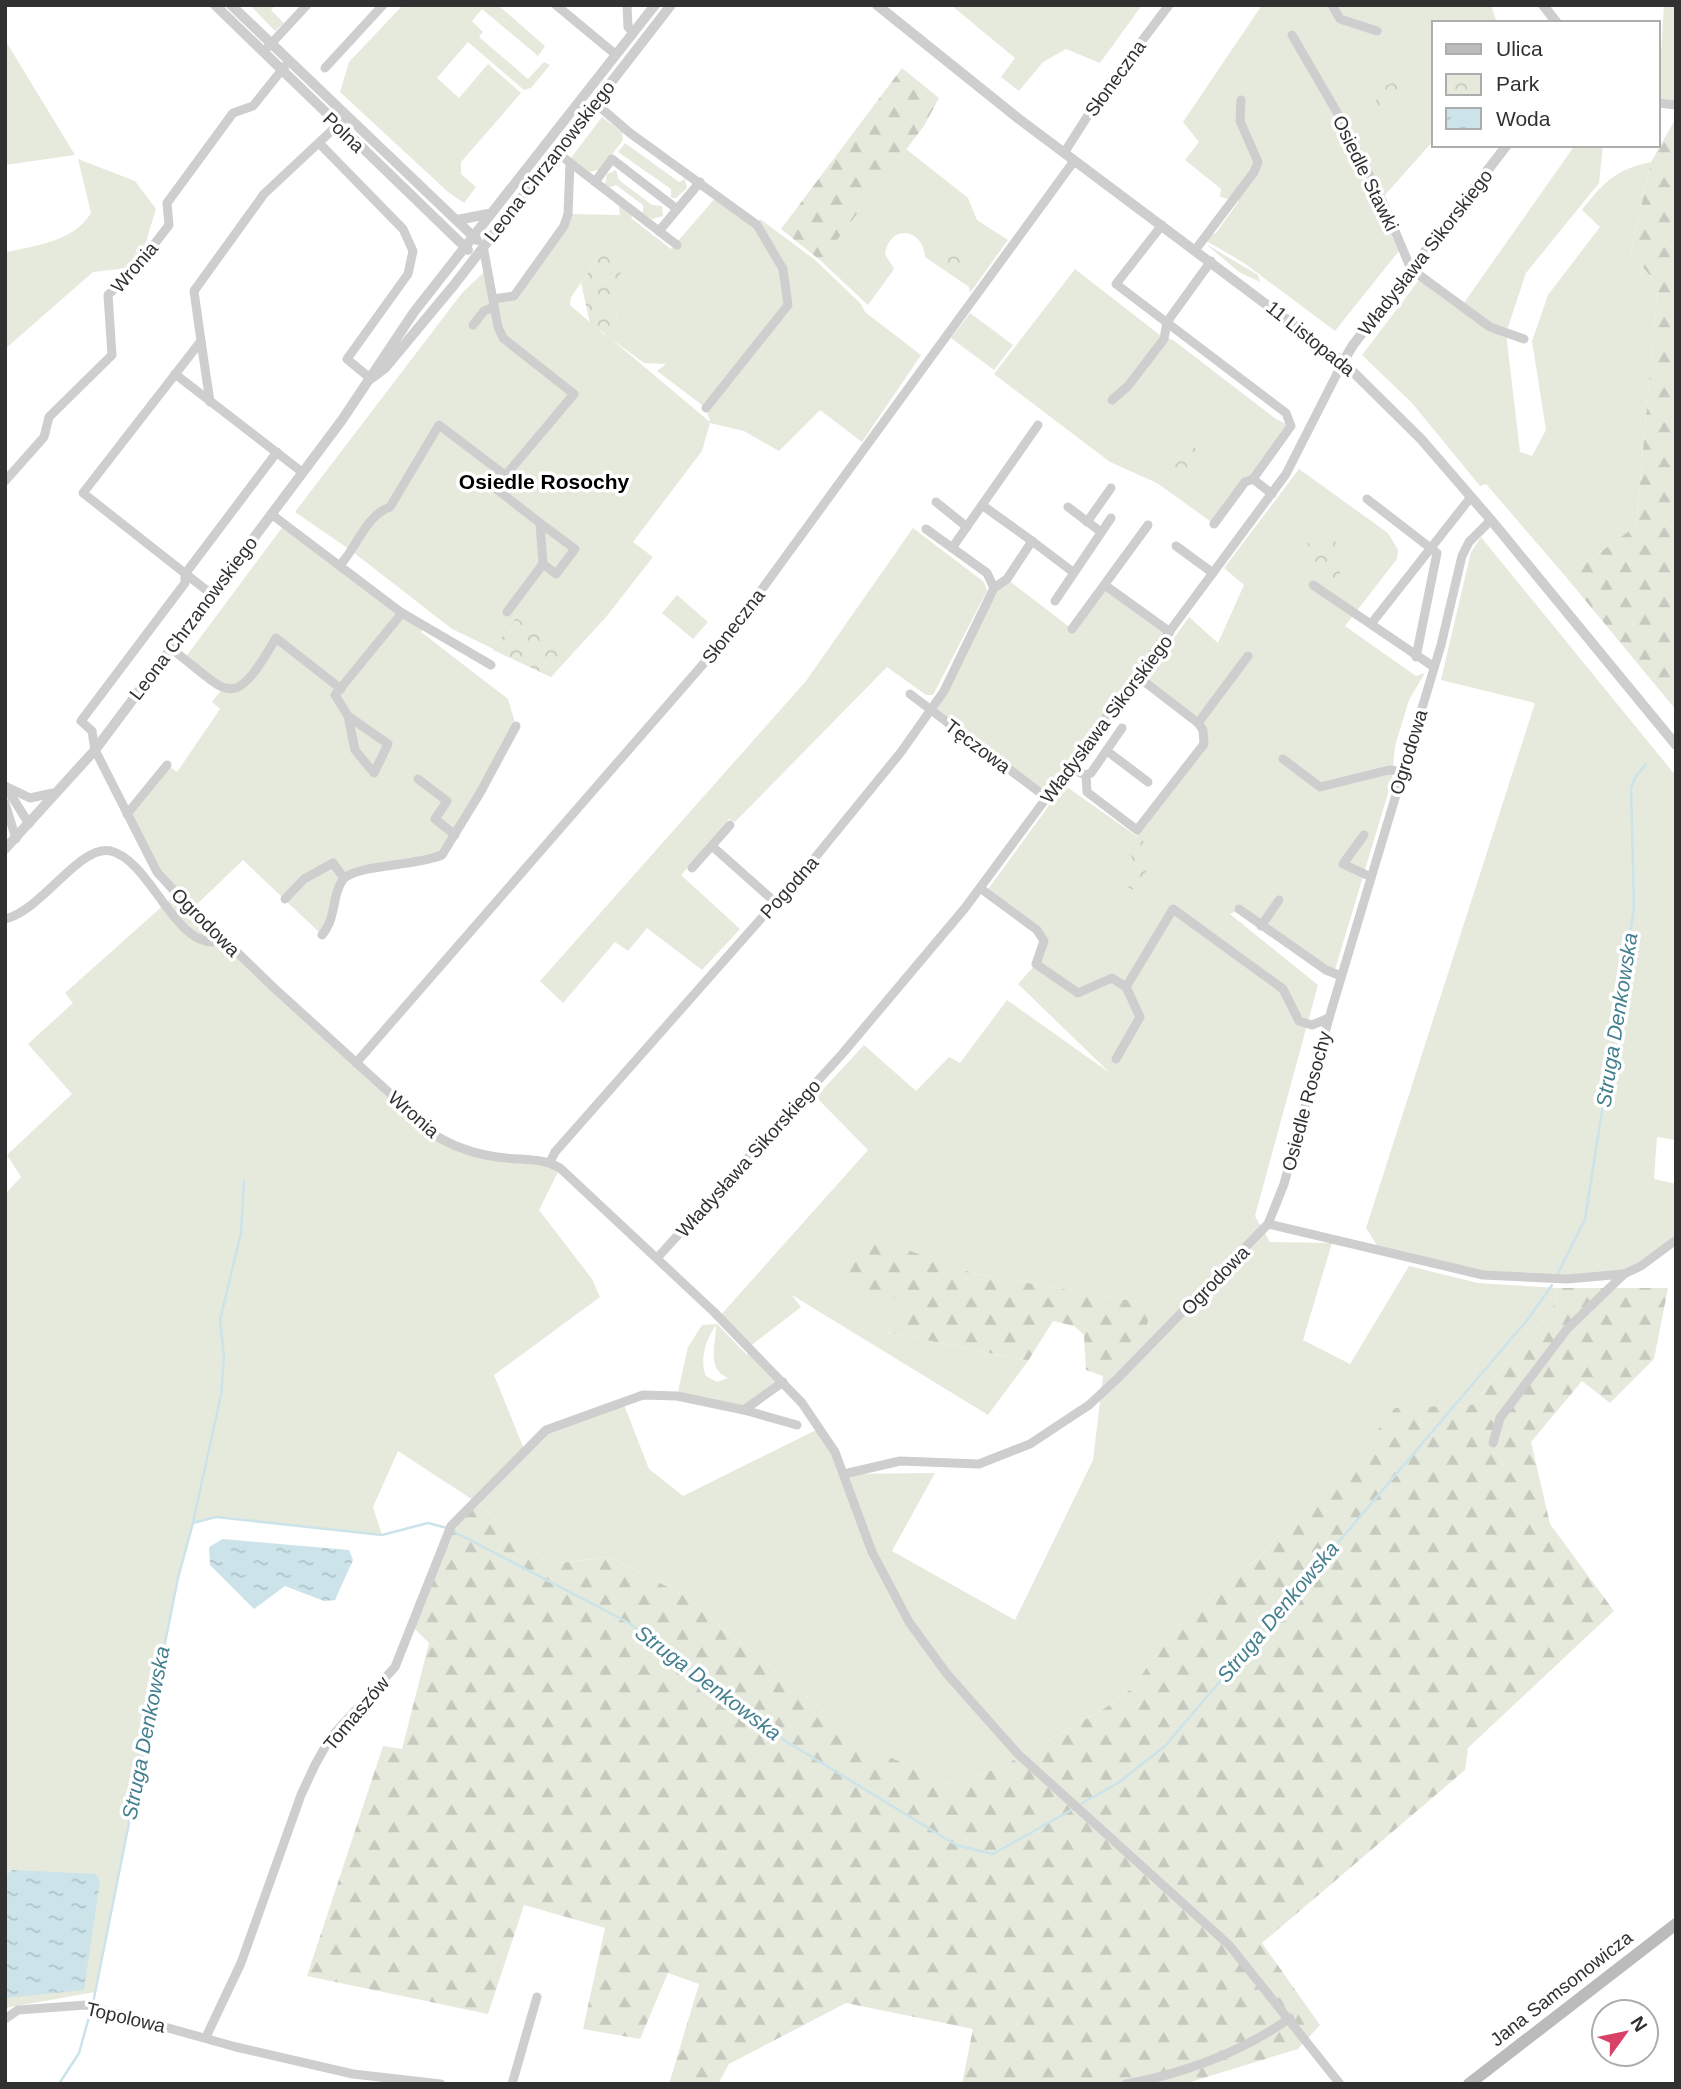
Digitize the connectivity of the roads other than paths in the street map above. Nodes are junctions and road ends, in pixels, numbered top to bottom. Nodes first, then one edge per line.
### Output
1 (215, 5) edge
2 (231, 5) edge
3 (307, 5) edge
4 (383, 5) edge
5 (556, 5) edge
6 (627, 5) edge
7 (655, 5) edge
8 (671, 5) edge
9 (877, 5) edge
10 (1169, 5) edge
11 (1332, 5) edge
12 (1543, 5) edge
13 (1555, 21) edge
14 (1377, 31) dead end
15 (633, 32) junction
16 (1292, 36) dead end
17 (272, 44) junction
18 (262, 53) junction
19 (615, 54) junction
20 (289, 62) junction
21 (325, 68) dead end
22 (280, 71) junction
23 (584, 94) junction
24 (1241, 100) dead end
25 (594, 102) junction
26 (346, 116) junction
27 (337, 125) junction
28 (545, 142) junction
29 (319, 143) junction
30 (1505, 147) edge
31 (555, 151) junction
32 (1064, 153) junction
33 (1074, 161) junction
34 (570, 163) junction
35 (595, 182) junction
36 (700, 182) junction
37 (677, 209) junction
38 (490, 213) junction
39 (457, 220) junction
40 (1162, 225) junction
41 (659, 231) junction
42 (473, 236) junction
43 (677, 245) dead end
44 (483, 246) junction
45 (464, 247) junction
46 (1196, 249) junction
47 (475, 257) junction
48 (1211, 261) junction
49 (1411, 269) junction
50 (486, 270) junction
51 (494, 303) junction
52 (1167, 322) junction
53 (473, 325) dead end
54 (1524, 339) dead end
55 (201, 341) junction
56 (1343, 362) junction
57 (174, 374) junction
58 (371, 379) junction
59 (1112, 400) dead end
60 (210, 402) junction
61 (706, 408) dead end
62 (1038, 425) dead end
63 (277, 452) junction
64 (302, 472) junction
65 (505, 475) junction
66 (1253, 479) junction
67 (5, 481) edge
68 (1111, 488) dead end
69 (1272, 494) junction
70 (1471, 496) junction
71 (1367, 499) dead end
72 (936, 502) dead end
73 (982, 505) junction
74 (1068, 508) dead end
75 (271, 514) junction
76 (1111, 517) dead end
77 (1491, 520) junction
78 (1087, 522) junction
79 (540, 523) junction
80 (1214, 524) dead end
81 (1148, 526) dead end
82 (967, 527) junction
83 (926, 529) dead end
84 (1101, 532) junction
85 (1032, 541) junction
86 (1430, 545) junction
87 (1176, 546) dead end
88 (952, 548) junction
89 (543, 564) junction
90 (340, 565) junction
91 (1073, 572) junction
92 (1213, 573) junction
93 (185, 574) junction
94 (1313, 585) dead end
95 (1106, 586) junction
96 (994, 588) junction
97 (210, 593) junction
98 (1055, 601) dead end
99 (507, 612) dead end
100 (402, 613) junction
101 (1371, 624) junction
102 (1072, 629) dead end
103 (1170, 632) junction
104 (169, 647) junction
105 (1248, 656) dead end
106 (1416, 657) junction
107 (491, 665) dead end
108 (1434, 667) junction
109 (1137, 676) junction
110 (341, 689) junction
111 (911, 694) dead end
112 (932, 711) junction
113 (348, 716) junction
114 (1198, 723) junction
115 (516, 726) dead end
116 (1122, 728) dead end
117 (1676, 745) edge
118 (95, 750) junction
119 (1107, 751) junction
120 (1283, 759) dead end
121 (167, 765) dead end
122 (1069, 768) junction
123 (1402, 771) junction
124 (1086, 775) junction
125 (418, 779) dead end
126 (1148, 782) dead end
127 (5, 786) edge
128 (61, 789) junction
129 (1047, 798) junction
130 (5, 803) edge
131 (127, 814) junction
132 (29, 824) junction
133 (730, 825) dead end
134 (455, 835) junction
135 (1364, 835) dead end
136 (16, 839) junction
137 (712, 846) junction
138 (5, 849) edge
139 (692, 868) dead end
140 (1371, 877) junction
141 (344, 878) junction
142 (980, 888) junction
143 (285, 899) dead end
144 (1279, 900) dead end
145 (775, 902) junction
146 (1239, 909) dead end
147 (5, 919) edge
148 (1261, 926) junction
149 (322, 935) dead end
150 (220, 936) junction
151 (1341, 976) junction
152 (1126, 988) junction
153 (1329, 1018) junction
154 (1116, 1059) dead end
155 (356, 1063) junction
156 (550, 1162) junction
157 (1268, 1224) junction
158 (1676, 1241) edge
159 (657, 1257) junction
160 (1624, 1274) junction
161 (783, 1382) junction
162 (744, 1410) junction
163 (797, 1425) dead end
164 (1493, 1443) dead end
165 (844, 1474) junction
166 (1676, 1924) edge
167 (537, 1997) dead end
168 (1290, 2018) junction
169 (5, 2019) edge
170 (206, 2037) junction
171 (441, 2084) edge
172 (512, 2084) edge
173 (1126, 2084) edge
174 (1340, 2084) edge
175 (1469, 2084) edge

1 - 18 street, Polna
2 - 17 street, Polna
3 - 17 street
4 - 21 street
5 - 19 street
6 - 15 street
7 - 15 street, Leona Chrzanowskiego
8 - 25 street, Leona Chrzanowskiego
9 - 32 street, 11 Listopada
10 - 32 street, Słoneczna
11 - 14 street
12 - 13 street
15 - 19 street, Leona Chrzanowskiego
16 - 49 street, Osiedle Stawki
17 - 18 street
17 - 20 street, Polna
18 - 22 street, Polna
19 - 23 street, Leona Chrzanowskiego
20 - 22 street, Wronia
20 - 26 street, Polna
22 - 27 street, Polna
22 - 67 street, Wronia
23 - 25 street
23 - 28 street, Leona Chrzanowskiego
24 - 46 street
25 - 31 street, Leona Chrzanowskiego
25 - 36 street
26 - 27 street
26 - 39 street, Polna
27 - 29 street
27 - 45 street, Polna
28 - 31 street
28 - 38 street, Leona Chrzanowskiego
29 - 55 street
29 - 58 street
30 - 49 street, Władysława Sikorskiego
31 - 34 street
31 - 44 street, Leona Chrzanowskiego
32 - 33 street, 11 Listopada
33 - 40 street, 11 Listopada
33 - 155 street, Słoneczna
34 - 35 street
34 - 51 street
35 - 37 street
35 - 41 street
36 - 37 street
36 - 61 street
37 - 41 street
38 - 39 street
38 - 42 street, Leona Chrzanowskiego
39 - 42 street, Polna
40 - 46 street, 11 Listopada
40 - 52 street
41 - 43 street
42 - 44 street, Polna
42 - 45 street, Leona Chrzanowskiego
44 - 47 street, Leona Chrzanowskiego
44 - 50 street
45 - 47 street, Polna
45 - 58 street, Leona Chrzanowskiego
46 - 48 street, 11 Listopada
47 - 50 street
47 - 58 street, Leona Chrzanowskiego
48 - 52 street
48 - 56 street, 11 Listopada
49 - 54 street
49 - 56 street, Władysława Sikorskiego
50 - 51 street
51 - 53 street
51 - 65 street
52 - 59 street
52 - 66 street
55 - 57 street
55 - 60 street
56 - 69 street, Władysława Sikorskiego
56 - 70 street, 11 Listopada
57 - 60 street
57 - 93 street
58 - 64 street, Leona Chrzanowskiego
60 - 63 street
62 - 73 street
63 - 64 street
63 - 93 street
64 - 75 street, Leona Chrzanowskiego
65 - 79 street
65 - 90 street
66 - 69 street
66 - 80 street
68 - 78 street
69 - 92 street, Władysława Sikorskiego
70 - 77 street, 11 Listopada
70 - 86 street
71 - 86 street
72 - 82 street
73 - 82 street
73 - 85 street
74 - 78 street
75 - 90 street
75 - 97 street, Leona Chrzanowskiego
76 - 84 street
77 - 108 street, Ogrodowa
77 - 117 street, 11 Listopada
78 - 84 street
79 - 89 street
79 - 89 street
81 - 95 street
82 - 88 street
83 - 88 street
84 - 91 street
85 - 91 street
85 - 96 street
86 - 101 street
86 - 106 street
87 - 92 street
88 - 96 street
89 - 99 street
90 - 100 street
91 - 98 street
92 - 103 street, Władysława Sikorskiego
93 - 97 street
93 - 118 street, Ogrodowa
94 - 101 street
95 - 102 street
95 - 103 street
96 - 112 street, Pogodna
97 - 104 street, Leona Chrzanowskiego
100 - 107 street
100 - 110 street
101 - 106 street
103 - 109 street, Władysława Sikorskiego
104 - 110 street
104 - 118 street, Leona Chrzanowskiego
105 - 114 street
106 - 108 street
108 - 123 street, Ogrodowa
109 - 114 street
109 - 122 street, Władysława Sikorskiego
110 - 113 street
111 - 112 street, Tęczowa
112 - 129 street, Tęczowa
112 - 145 street, Pogodna
113 - 113 street
114 - 124 street
115 - 134 street
116 - 119 street
118 - 128 street, Leona Chrzanowskiego
118 - 131 street, Ogrodowa
119 - 124 street
119 - 126 street
120 - 123 street
121 - 131 street
122 - 124 street
122 - 129 street, Władysława Sikorskiego
123 - 140 street, Ogrodowa
125 - 134 street
127 - 128 street
127 - 132 street
128 - 132 street, Leona Chrzanowskiego
129 - 142 street, Władysława Sikorskiego
130 - 136 street
131 - 150 street, Ogrodowa
132 - 136 street, Leona Chrzanowskiego
133 - 137 street
134 - 141 street
135 - 140 street
136 - 138 street, Leona Chrzanowskiego
137 - 139 street
137 - 145 street
140 - 151 street, Ogrodowa
141 - 143 street
141 - 149 street
142 - 152 street
142 - 159 street, Władysława Sikorskiego
144 - 148 street
145 - 156 street, Pogodna
146 - 148 street
147 - 150 street
148 - 151 street
150 - 155 street, Ogrodowa
151 - 153 street, Ogrodowa
152 - 153 street, Osiedle Rosochy
152 - 154 street
153 - 157 street, Osiedle Rosochy
155 - 156 street, Wronia
156 - 159 street, Wronia
157 - 160 street
157 - 165 street, Ogrodowa
158 - 160 street
159 - 161 street
160 - 164 street
161 - 162 street
161 - 165 street
162 - 163 street, Tomaszów
162 - 170 street, Tomaszów
165 - 168 street
166 - 175 main road, Jana Samsonowicza
167 - 172 street
168 - 173 street
168 - 174 street
169 - 170 street, Topolowa
170 - 171 street

